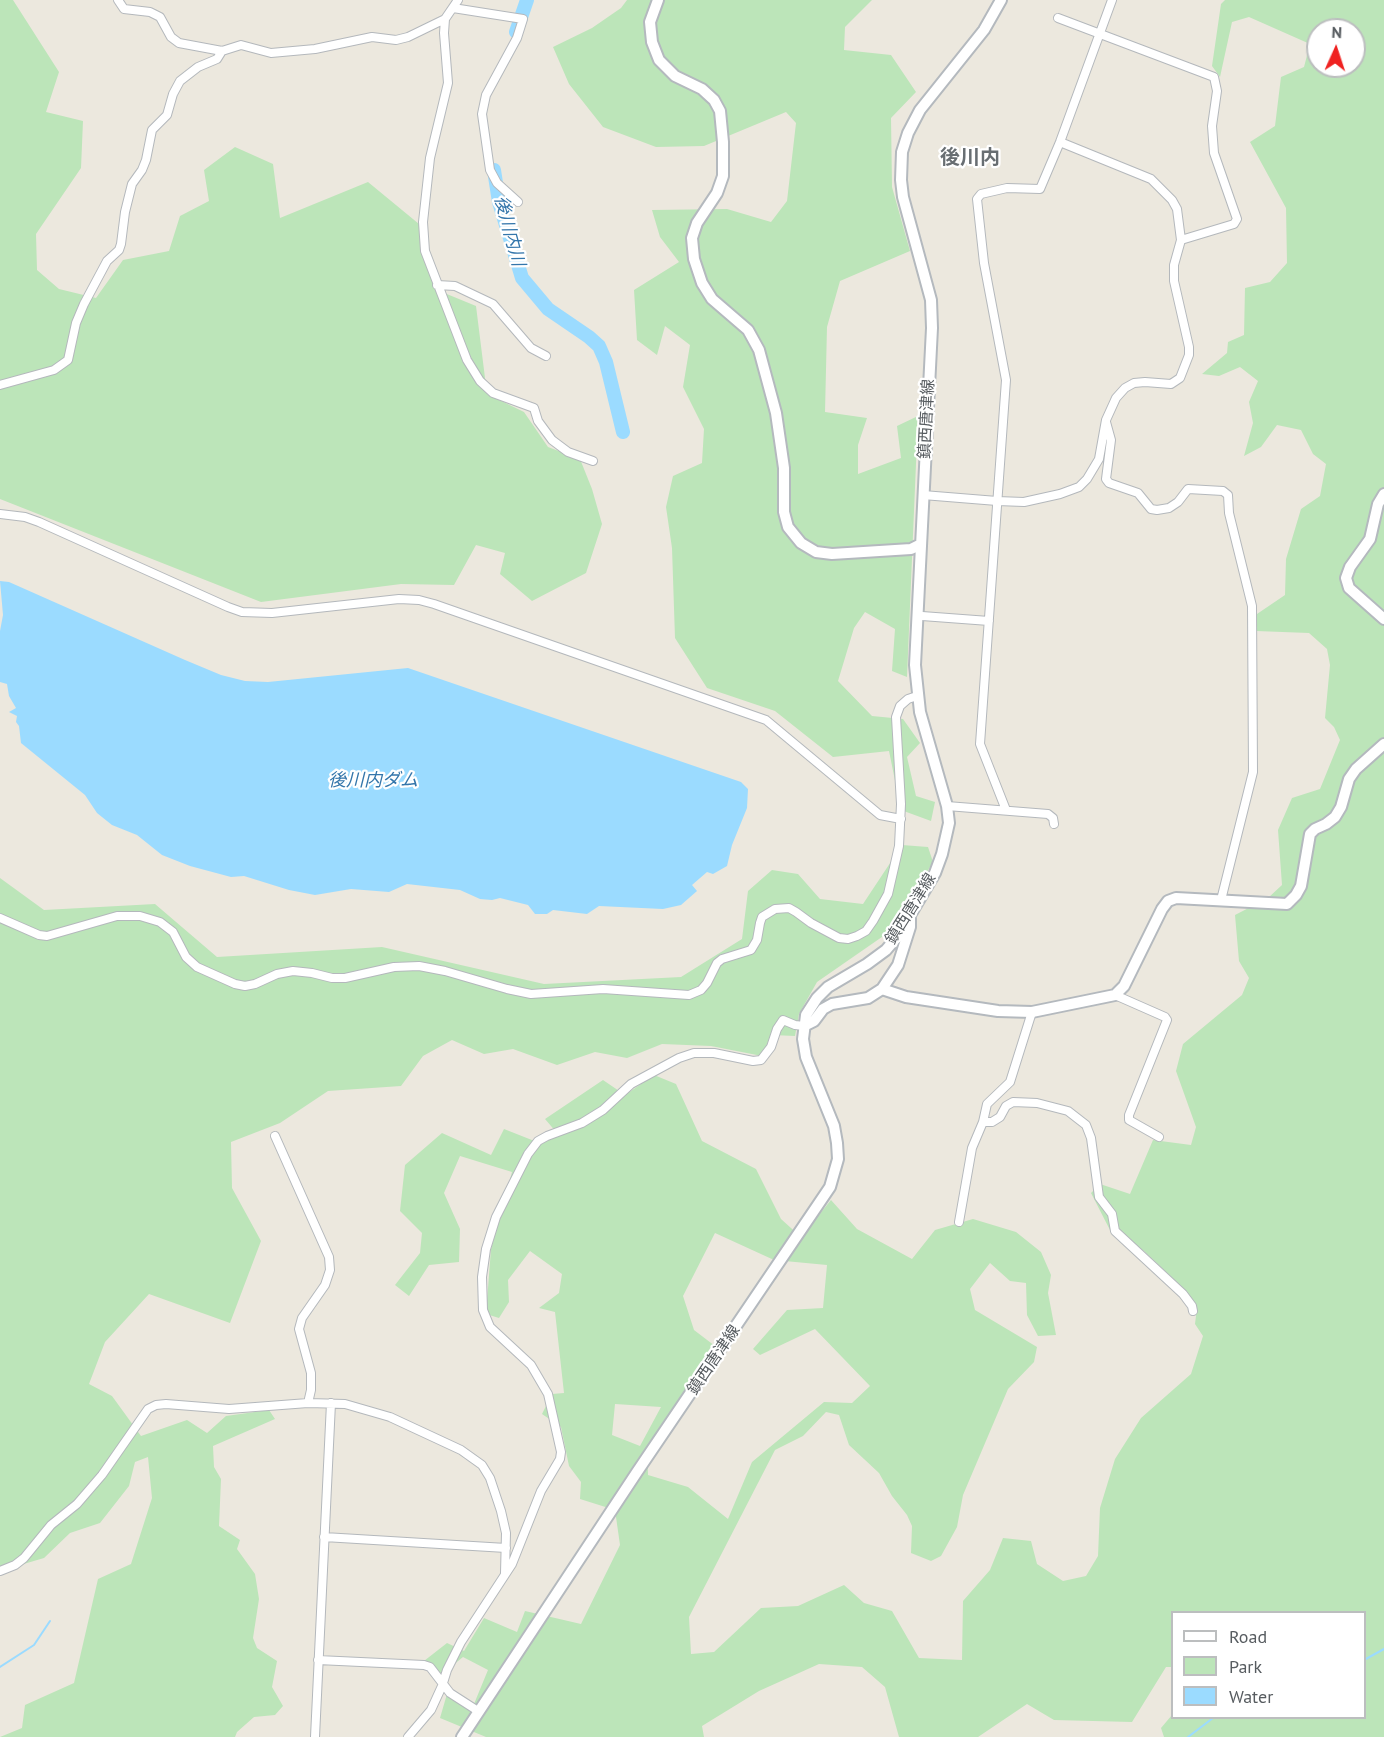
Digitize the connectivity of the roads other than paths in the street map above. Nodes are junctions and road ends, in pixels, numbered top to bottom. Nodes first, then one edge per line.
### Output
1 (118, 0) edge
2 (458, 0) edge
3 (658, 0) edge
4 (1001, 0) edge
5 (1112, 0) edge
6 (453, 8) junction
7 (1058, 18) dead end
8 (445, 19) junction
9 (1099, 35) junction
10 (222, 51) junction
11 (1060, 142) junction
12 (518, 202) dead end
13 (1181, 240) junction
14 (437, 285) junction
15 (542, 354) dead end
16 (0, 385) edge
17 (1106, 420) junction
18 (593, 461) dead end
19 (1384, 494) edge
20 (923, 495) junction
21 (997, 501) junction
22 (0, 514) edge
23 (921, 544) junction
24 (922, 616) dead end
25 (1384, 619) edge
26 (988, 621) junction
27 (917, 696) junction
28 (1384, 744) edge
29 (947, 806) junction
30 (1006, 810) junction
31 (901, 819) junction
32 (1054, 824) dead end
33 (1221, 900) junction
34 (910, 915) junction
35 (0, 918) edge
36 (882, 989) junction
37 (1115, 995) junction
38 (1032, 1012) junction
39 (804, 1026) junction
40 (983, 1122) junction
41 (275, 1136) dead end
42 (1159, 1137) dead end
43 (959, 1222) dead end
44 (1193, 1311) dead end
45 (308, 1403) junction
46 (331, 1403) junction
47 (324, 1537) junction
48 (507, 1548) junction
49 (0, 1571) edge
50 (505, 1574) junction
51 (318, 1660) junction
52 (442, 1686) junction
53 (478, 1711) junction
54 (315, 1737) edge
55 (408, 1737) edge
56 (462, 1737) edge

1 - 10 street
2 - 6 street
3 - 23 main road
4 - 20 main road, 鎮西唐津線
5 - 9 street
6 - 8 street
6 - 12 street
7 - 9 street
8 - 10 street
8 - 14 street
9 - 11 street
9 - 13 street
10 - 16 street
11 - 13 street
11 - 21 street
13 - 17 street
14 - 15 street
14 - 18 street
17 - 21 street
17 - 33 street
19 - 25 main road
20 - 21 street
20 - 23 main road, 鎮西唐津線
21 - 26 street
22 - 31 street
23 - 27 main road, 鎮西唐津線
24 - 26 street
26 - 30 street
27 - 29 main road, 鎮西唐津線
27 - 31 street
28 - 33 main road
29 - 30 street
29 - 34 main road, 鎮西唐津線
30 - 32 street
31 - 35 street
33 - 37 main road
34 - 36 main road
34 - 39 main road, 鎮西唐津線
36 - 38 main road
36 - 39 main road
37 - 38 main road
37 - 42 street
38 - 40 street
39 - 50 street
39 - 53 main road, 鎮西唐津線
40 - 43 street
40 - 44 street
41 - 45 street
45 - 46 street
45 - 49 street
46 - 47 street
46 - 48 street
47 - 48 street
47 - 51 street
48 - 50 street
50 - 52 street
51 - 52 street
51 - 54 street
52 - 53 street
52 - 55 street
53 - 56 main road, 鎮西唐津線

